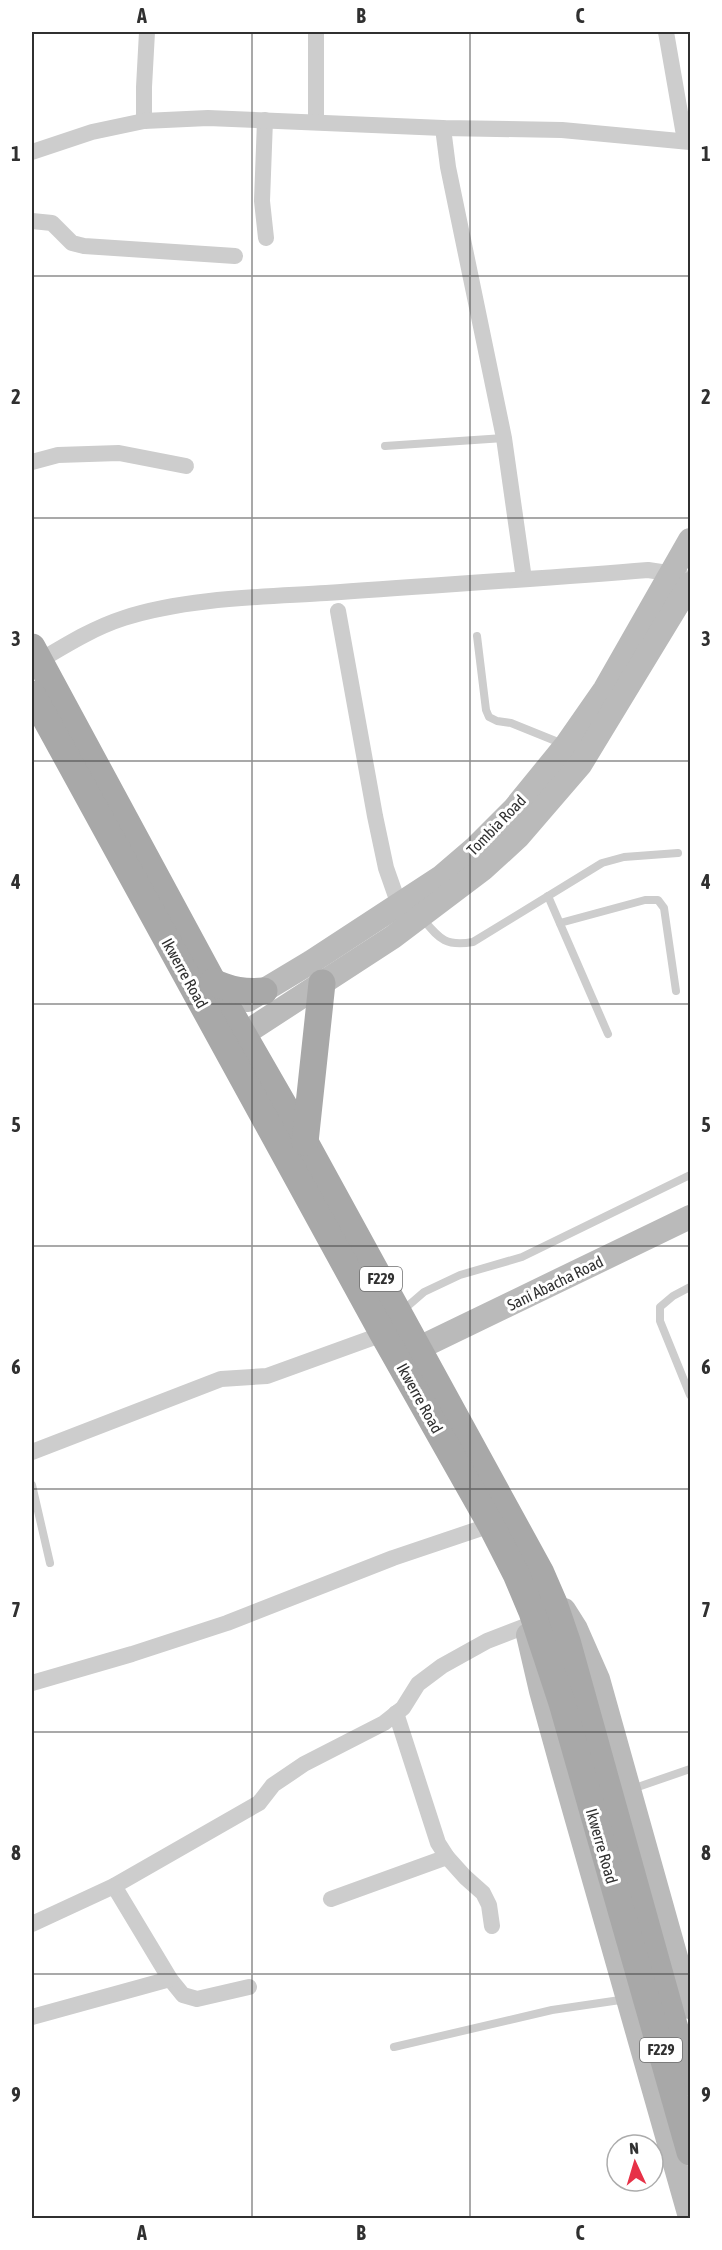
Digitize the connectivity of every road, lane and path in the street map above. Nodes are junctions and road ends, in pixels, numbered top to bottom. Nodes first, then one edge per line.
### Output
1 (147, 32) edge
2 (316, 32) edge
3 (666, 32) edge
4 (144, 120) junction
5 (265, 120) junction
6 (316, 122) junction
7 (443, 128) junction
8 (688, 142) edge
9 (32, 152) edge
10 (32, 221) edge
11 (266, 238) dead end
12 (235, 256) dead end
13 (504, 438) junction
14 (385, 446) dead end
15 (32, 462) edge
16 (186, 466) dead end
17 (690, 540) edge
18 (524, 579) junction
19 (680, 590) edge
20 (338, 611) dead end
21 (477, 636) dead end
22 (35, 654) edge
23 (32, 694) edge
24 (566, 745) junction
25 (678, 853) dead end
26 (548, 896) junction
27 (399, 905) junction
28 (421, 916) junction
29 (560, 923) junction
30 (213, 982) junction
31 (322, 984) junction
32 (264, 991) junction
33 (676, 991) dead end
34 (220, 1015) junction
35 (608, 1034) dead end
36 (234, 1041) junction
37 (305, 1142) junction
38 (690, 1175) edge
39 (690, 1217) edge
40 (690, 1287) edge
41 (391, 1323) junction
42 (419, 1348) junction
43 (690, 1395) edge
44 (32, 1452) edge
45 (32, 1485) edge
46 (493, 1528) junction
47 (50, 1563) dead end
48 (541, 1573) junction
49 (526, 1626) junction
50 (32, 1683) edge
51 (396, 1713) junction
52 (690, 1769) edge
53 (629, 1790) junction
54 (447, 1857) junction
55 (114, 1886) junction
56 (331, 1899) dead end
57 (32, 1924) edge
58 (492, 1926) dead end
59 (641, 1946) junction
60 (170, 1979) junction
61 (249, 1987) dead end
62 (627, 1999) junction
63 (690, 2007) edge
64 (32, 2017) edge
65 (394, 2047) dead end
66 (690, 2082) edge
67 (690, 2152) edge
68 (690, 2217) edge

1 - 4 street
2 - 6 street
3 - 8 street
4 - 5 street
4 - 9 street
5 - 6 street
5 - 11 street
6 - 7 street
7 - 8 street
7 - 13 street
10 - 12 street
13 - 14 lane
13 - 18 street
15 - 16 street
17 - 19 street, Tombia Road
18 - 19 street
18 - 22 street
19 - 24 street, Tombia Road
19 - 28 street, Tombia Road
20 - 27 street
21 - 24 lane
22 - 30 main road, Ikwerre Road / F229
23 - 34 main road, Ikwerre Road / F229
24 - 27 street, Tombia Road
25 - 26 lane
26 - 28 lane
26 - 29 lane
27 - 32 street, Tombia Road
28 - 31 street, Tombia Road
29 - 33 lane
29 - 35 lane
30 - 32 main road
30 - 34 main road, Ikwerre Road / F229
31 - 36 street, Tombia Road
31 - 37 main road
32 - 34 street, Tombia Road
34 - 36 main road, Ikwerre Road / F229
36 - 37 main road, Ikwerre Road / F229
36 - 41 main road, Ikwerre Road / F229
37 - 41 main road, Ikwerre Road / F229
38 - 41 lane
39 - 42 street, Sani Abacha Road
40 - 43 lane
41 - 42 main road, Ikwerre Road / F229
41 - 44 street
41 - 46 main road, Ikwerre Road / F229
42 - 48 main road, Ikwerre Road / F229
45 - 47 lane
46 - 49 street
46 - 50 street
46 - 59 main road, Ikwerre Road / F229
48 - 53 street
48 - 59 main road, Ikwerre Road / F229
49 - 51 street
49 - 62 street
51 - 54 street
51 - 55 street
52 - 53 lane
53 - 63 street
54 - 56 street
54 - 58 street
55 - 57 street
55 - 60 street
59 - 66 main road, Ikwerre Road / F229
59 - 67 main road, Ikwerre Road / F229
60 - 61 street
60 - 64 street
62 - 65 lane
62 - 68 street

